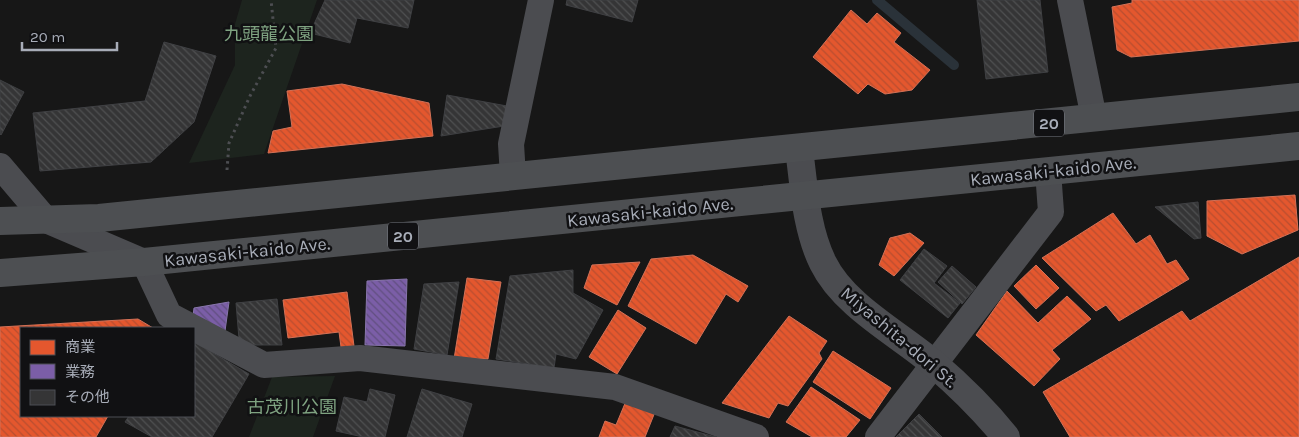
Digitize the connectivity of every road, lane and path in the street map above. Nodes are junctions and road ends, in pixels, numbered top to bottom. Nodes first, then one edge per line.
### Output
1 (271, 0) edge
2 (541, 0) edge
3 (1070, 0) edge
4 (1299, 97) edge
5 (1094, 118) junction
6 (1299, 146) edge
7 (799, 148) junction
8 (0, 166) edge
9 (227, 170) dead end
10 (1048, 171) junction
11 (513, 176) junction
12 (806, 196) junction
13 (46, 220) junction
14 (0, 221) edge
15 (144, 262) junction
16 (0, 273) edge
17 (192, 327) edge
18 (195, 329) edge
19 (934, 364) junction
20 (756, 437) edge
21 (878, 437) edge
22 (1006, 437) edge

1 - 9 path
2 - 11 street
3 - 5 street
4 - 5 main road, 20
5 - 7 main road, 20
6 - 10 main road, Kawasaki-kaido Ave. / 20
7 - 11 main road, 20
7 - 12 street, Miyashita-dori St.
8 - 13 street
10 - 12 main road, Kawasaki-kaido Ave. / 20
10 - 19 street
11 - 13 main road, 20
12 - 15 main road, Kawasaki-kaido Ave. / 20
12 - 19 street, Miyashita-dori St.
13 - 14 main road, 20
13 - 15 street
15 - 16 main road, Kawasaki-kaido Ave. / 20
15 - 17 street
18 - 20 street
19 - 21 street
19 - 22 street, Miyashita-dori St.

